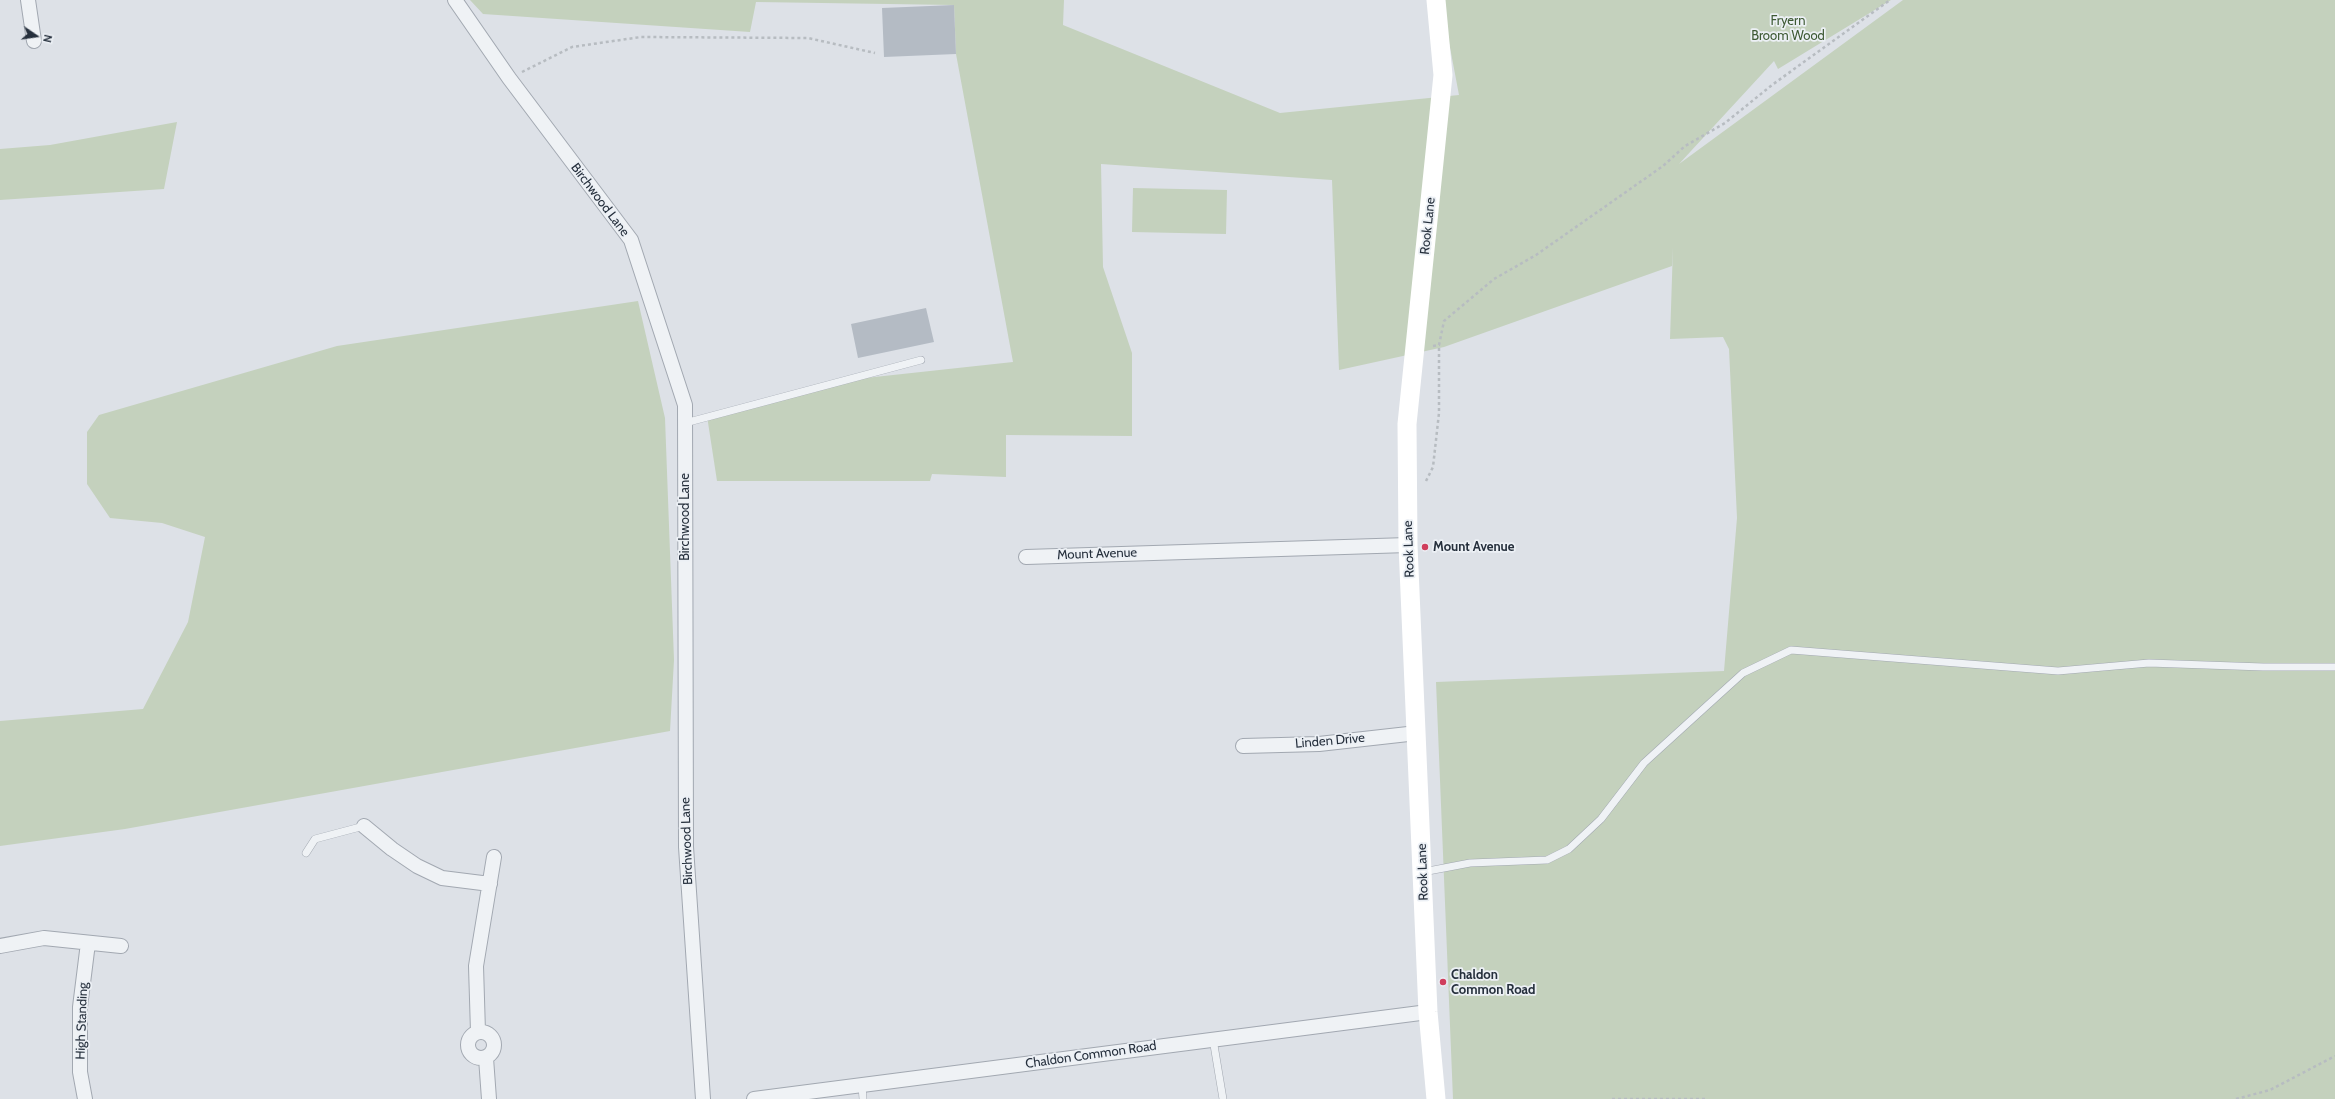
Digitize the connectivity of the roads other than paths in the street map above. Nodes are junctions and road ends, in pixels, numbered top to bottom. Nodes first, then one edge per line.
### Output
1 (28, 0) edge
2 (455, 0) edge
3 (1436, 0) edge
4 (34, 41) dead end
5 (921, 360) dead end
6 (685, 423) junction
7 (1408, 545) junction
8 (1026, 557) dead end
9 (2335, 667) edge
10 (1418, 733) junction
11 (1243, 746) dead end
12 (364, 826) joint
13 (306, 853) dead end
14 (494, 857) dead end
15 (1423, 872) junction
16 (490, 884) junction
17 (88, 943) junction
18 (0, 946) edge
19 (121, 946) dead end
20 (1428, 1012) junction
21 (1213, 1038) junction
22 (862, 1092) edge
23 (799, 1097) edge
24 (85, 1099) edge
25 (489, 1099) edge
26 (703, 1099) edge
27 (754, 1099) edge
28 (1223, 1099) edge
29 (1436, 1099) edge

1 - 4 street
2 - 6 street, Birchwood Lane
3 - 7 main road, Rook Lane
5 - 6 lane
6 - 26 street, Birchwood Lane
7 - 8 street, Mount Avenue
7 - 10 main road, Rook Lane
9 - 15 lane
10 - 11 street, Linden Drive
10 - 15 main road, Rook Lane
12 - 13 lane
12 - 16 street
14 - 16 street
15 - 20 main road, Rook Lane
16 - 25 street
17 - 18 street
17 - 19 street
17 - 24 street, High Standing
20 - 21 street, Chaldon Common Road
20 - 29 main road, Rook Lane
21 - 22 street, Chaldon Common Road
21 - 28 lane
22 - 23 street, Chaldon Common Road
23 - 27 street, Chaldon Common Road

